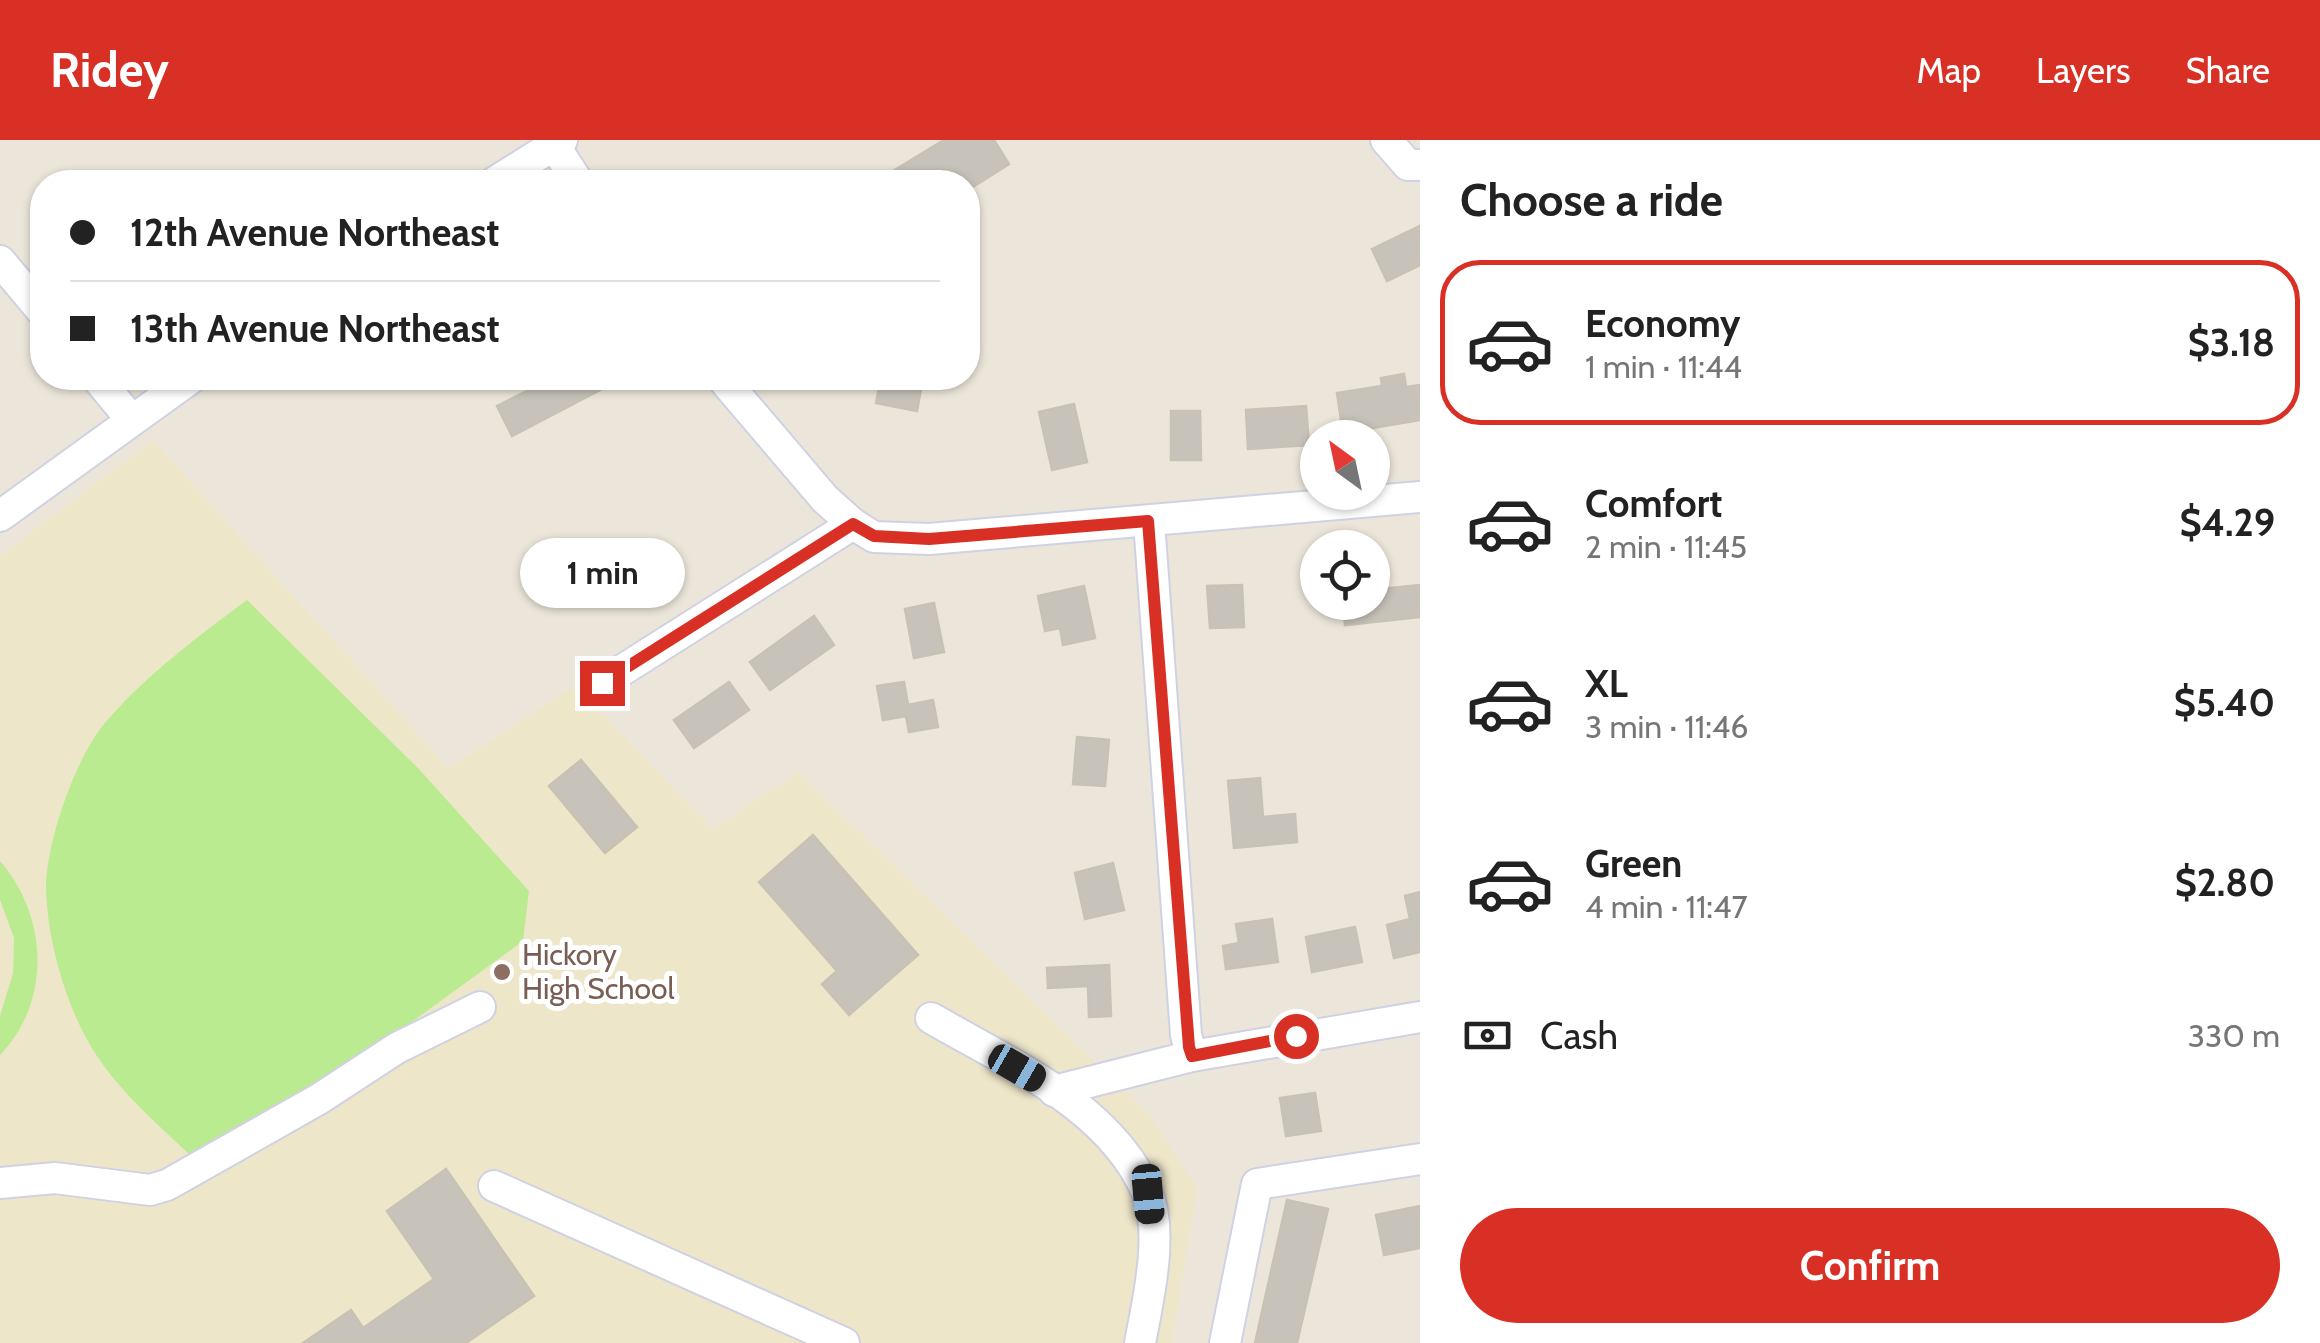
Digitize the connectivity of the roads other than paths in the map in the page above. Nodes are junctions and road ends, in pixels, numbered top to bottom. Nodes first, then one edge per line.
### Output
1 (1386, 140) edge
2 (558, 142) edge
3 (1420, 165) edge
4 (514, 170) edge
5 (572, 170) edge
6 (0, 261) edge
7 (30, 297) edge
8 (107, 390) edge
9 (173, 390) edge
10 (732, 390) edge
11 (130, 418) junction
12 (1420, 497) edge
13 (0, 516) edge
14 (1148, 521) junction
15 (853, 524) junction
16 (602, 683) dead end
17 (480, 1007) dead end
18 (1420, 1017) edge
19 (930, 1018) dead end
20 (1190, 1051) junction
21 (1054, 1091) junction
22 (1420, 1159) edge
23 (0, 1183) edge
24 (494, 1186) dead end
25 (844, 1343) edge
26 (1140, 1343) edge
27 (1226, 1343) edge

1 - 3 street
2 - 4 street
2 - 5 street
6 - 7 street
8 - 11 street
9 - 11 street
10 - 15 street
11 - 13 street
12 - 14 street
14 - 15 street
14 - 20 street
15 - 16 street
17 - 23 street
18 - 20 street
19 - 21 street
20 - 21 street
21 - 26 street
22 - 27 street
24 - 25 street

